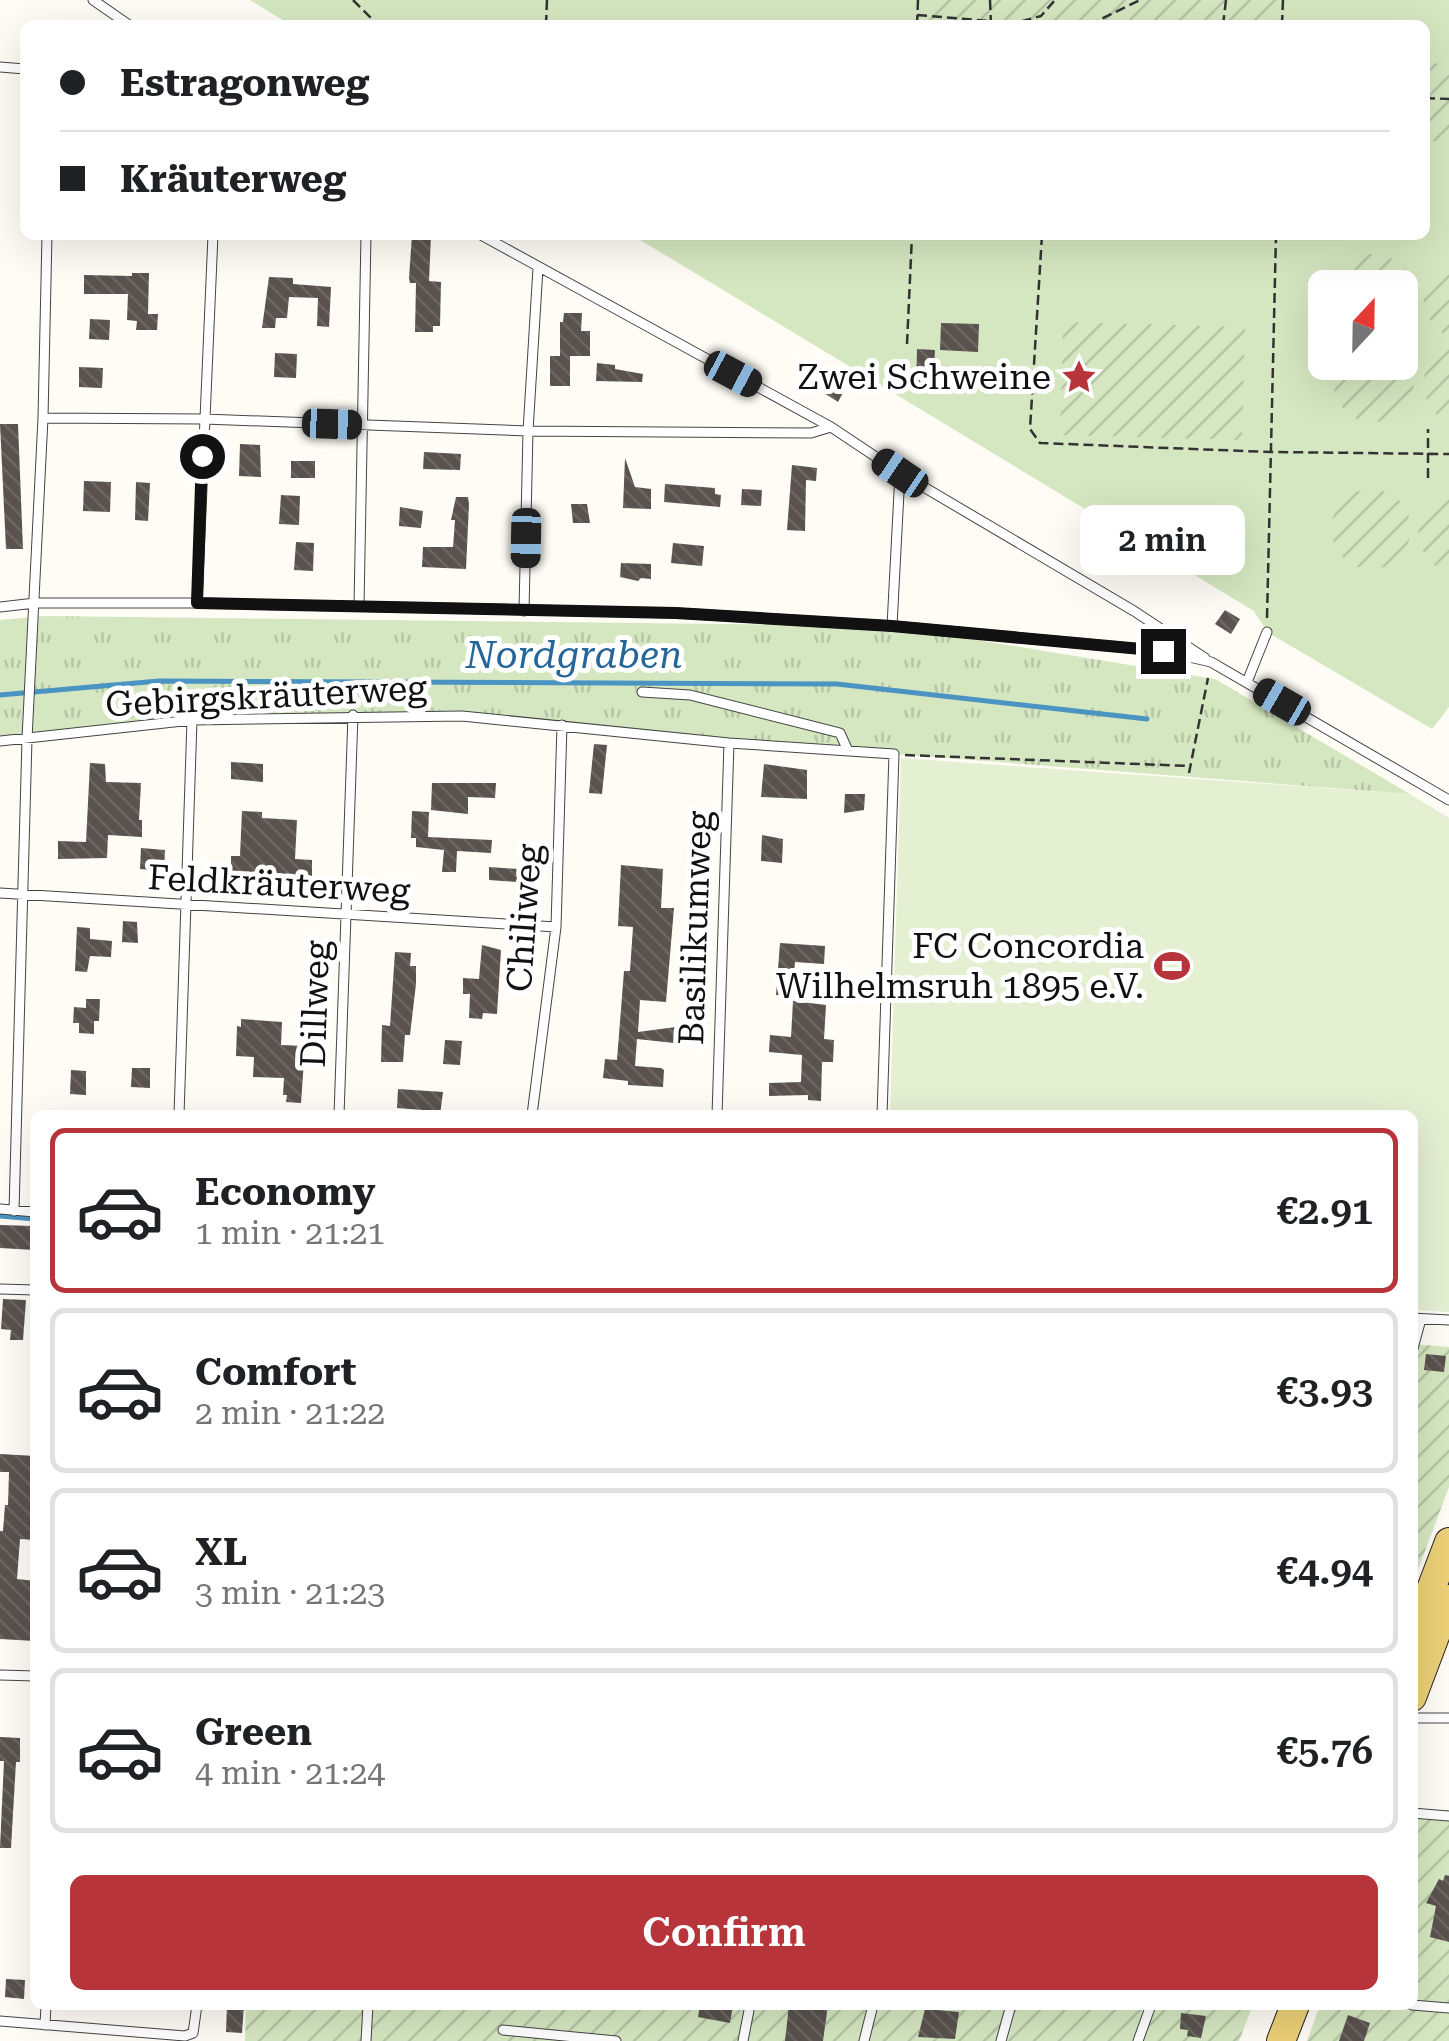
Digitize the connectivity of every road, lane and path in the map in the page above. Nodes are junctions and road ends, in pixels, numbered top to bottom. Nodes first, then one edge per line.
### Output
1 (92, 0) edge
2 (352, 0) edge
3 (918, 0) edge
4 (1055, 0) edge
5 (1140, 0) edge
6 (917, 14) junction
7 (121, 20) edge
8 (373, 20) edge
9 (916, 20) edge
10 (966, 20) edge
11 (1026, 20) edge
12 (1099, 20) edge
13 (47, 240) edge
14 (212, 240) edge
15 (366, 240) edge
16 (490, 240) edge
17 (912, 240) edge
18 (1042, 240) edge
19 (1276, 240) edge
20 (538, 268) junction
21 (907, 344) dead end
22 (43, 418) junction
23 (204, 419) junction
24 (364, 425) junction
25 (831, 428) junction
26 (1428, 429) dead end
27 (528, 430) junction
28 (1270, 452) junction
29 (1428, 454) junction
30 (1449, 454) edge
31 (900, 473) junction
32 (1428, 478) dead end
33 (35, 603) junction
34 (197, 603) junction
35 (359, 606) junction
36 (0, 607) edge
37 (524, 610) junction
38 (892, 626) junction
39 (1266, 632) joint
40 (1211, 662) junction
41 (1247, 682) junction
42 (642, 692) dead end
43 (353, 715) junction
44 (192, 720) junction
45 (562, 725) junction
46 (28, 736) junction
47 (0, 741) edge
48 (729, 742) junction
49 (848, 751) junction
50 (894, 754) junction
51 (1190, 766) junction
52 (1189, 772) dead end
53 (1449, 800) edge
54 (0, 893) edge
55 (23, 896) junction
56 (186, 906) junction
57 (345, 916) junction
58 (556, 928) junction
59 (178, 1110) edge
60 (339, 1110) edge
61 (533, 1110) edge
62 (717, 1110) edge
63 (882, 1110) edge
64 (0, 1210) edge
65 (14, 1212) junction
66 (30, 1212) edge
67 (0, 1289) edge
68 (30, 1290) edge
69 (1418, 1319) edge
70 (1449, 1320) edge
71 (1449, 1542) edge
72 (1449, 1598) edge
73 (1418, 1623) edge
74 (0, 1675) edge
75 (30, 1676) edge
76 (1418, 1681) edge
77 (1418, 1718) edge
78 (1449, 1718) edge
79 (1418, 1814) edge
80 (1449, 1816) edge
81 (1418, 2005) edge
82 (1449, 2008) edge
83 (46, 2010) edge
84 (196, 2010) edge
85 (368, 2010) edge
86 (749, 2010) edge
87 (872, 2010) edge
88 (1010, 2010) edge
89 (1149, 2010) edge
90 (1273, 2010) edge
91 (1293, 2010) edge
92 (0, 2021) edge
93 (46, 2025) junction
94 (502, 2030) dead end
95 (366, 2041) edge
96 (616, 2041) edge
97 (743, 2041) edge
98 (864, 2041) edge
99 (1001, 2041) edge
100 (1138, 2041) edge
101 (1261, 2041) edge
102 (1282, 2041) edge

1 - 7 lane
2 - 8 path
3 - 6 path
4 - 11 path
5 - 12 path
6 - 9 path
6 - 10 path
13 - 22 lane
14 - 23 lane
15 - 24 lane
16 - 20 lane
17 - 21 path
18 - 28 path
19 - 28 path
20 - 25 lane
20 - 27 lane
22 - 23 lane
22 - 33 lane
23 - 24 lane
23 - 34 lane
24 - 27 lane
24 - 35 lane
25 - 27 lane
25 - 31 lane
26 - 29 path
27 - 37 lane
28 - 29 path
28 - 39 path
29 - 30 path
29 - 32 path
31 - 38 lane
31 - 40 lane
33 - 34 lane
33 - 36 lane
33 - 46 lane
34 - 35 lane
35 - 37 lane
37 - 38 lane
38 - 40 lane
39 - 41 lane
40 - 41 lane
40 - 51 path
41 - 53 lane
42 - 49 lane
43 - 44 lane, Gebirgskräuterweg
43 - 45 lane, Gebirgskräuterweg
43 - 57 lane, Dillweg
44 - 46 lane, Gebirgskräuterweg
44 - 56 lane
45 - 48 lane, Gebirgskräuterweg
45 - 58 lane, Chiliweg
46 - 47 lane, Gebirgskräuterweg
46 - 55 lane
48 - 49 lane, Gebirgskräuterweg
48 - 62 lane, Basilikumweg
49 - 50 lane, Gebirgskräuterweg
50 - 51 path
50 - 63 lane
51 - 52 path
54 - 55 lane, Feldkräuterweg
55 - 56 lane, Feldkräuterweg
55 - 65 lane
56 - 57 lane, Feldkräuterweg
56 - 59 lane
57 - 58 lane, Feldkräuterweg
57 - 60 lane, Dillweg
58 - 61 lane, Chiliweg
64 - 65 lane
65 - 66 lane
67 - 68 lane
69 - 70 lane
71 - 73 main road
72 - 76 main road
74 - 75 lane
77 - 78 lane
79 - 80 lane
81 - 82 lane
83 - 93 lane
84 - 93 lane
85 - 95 lane
86 - 97 lane
87 - 98 lane
88 - 99 lane
89 - 100 lane
90 - 101 main road
91 - 102 main road
92 - 93 lane
94 - 96 lane

